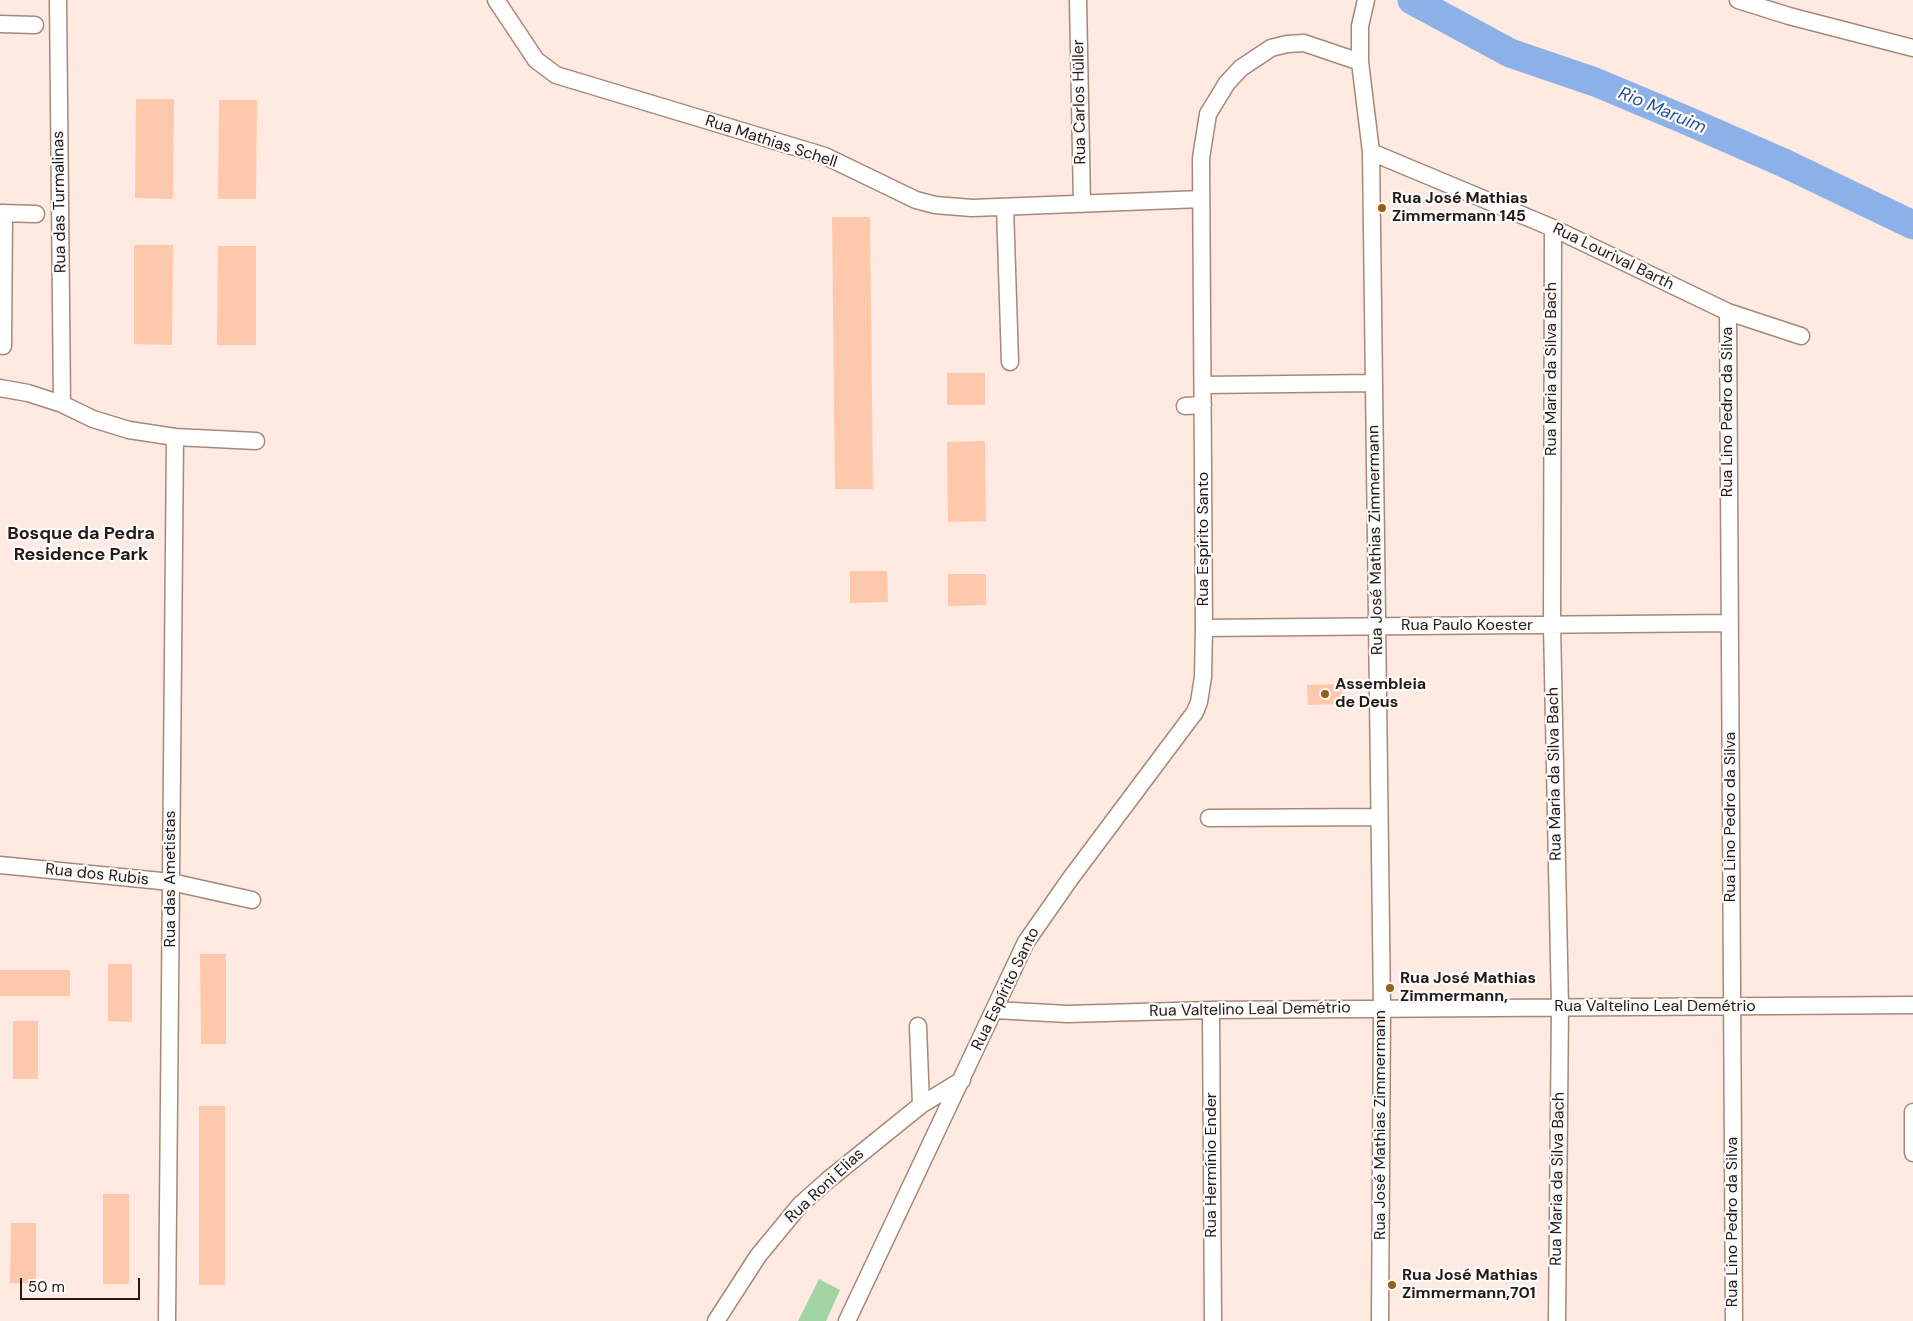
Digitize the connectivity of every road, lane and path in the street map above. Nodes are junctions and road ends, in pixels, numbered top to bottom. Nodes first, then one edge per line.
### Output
1 (58, 0) edge
2 (496, 0) edge
3 (1078, 0) edge
4 (1366, 0) edge
5 (1738, 0) edge
6 (0, 24) edge
7 (35, 25) dead end
8 (1913, 48) edge
9 (1360, 62) junction
10 (1371, 152) junction
11 (1201, 199) junction
12 (1082, 204) junction
13 (1005, 207) junction
14 (2, 213) edge
15 (36, 214) dead end
16 (1553, 228) junction
17 (1728, 312) junction
18 (1801, 336) dead end
19 (3, 346) dead end
20 (1010, 362) dead end
21 (1374, 383) junction
22 (1203, 385) junction
23 (0, 388) edge
24 (62, 404) junction
25 (1203, 405) junction
26 (1185, 406) dead end
27 (175, 438) junction
28 (256, 441) dead end
29 (1730, 623) junction
30 (1552, 626) junction
31 (1378, 627) junction
32 (1204, 628) junction
33 (1379, 817) junction
34 (1209, 818) dead end
35 (0, 865) edge
36 (171, 882) junction
37 (252, 900) dead end
38 (1913, 1005) edge
39 (1732, 1006) junction
40 (1560, 1007) junction
41 (1382, 1008) junction
42 (995, 1010) junction
43 (1211, 1010) junction
44 (918, 1026) dead end
45 (962, 1080) junction
46 (921, 1105) junction
47 (1913, 1112) edge
48 (1913, 1153) edge
49 (168, 1321) edge
50 (716, 1321) edge
51 (847, 1321) edge
52 (1213, 1321) edge
53 (1380, 1321) edge
54 (1557, 1321) edge
55 (1734, 1321) edge

1 - 24 street, Rua das Turmalinas
2 - 13 street, Rua Mathias Schell
3 - 12 street, Rua Carlos Hüller
4 - 9 street, Rua José Mathias Zimmermann
5 - 8 street
6 - 7 street
9 - 10 street, Rua José Mathias Zimmermann
9 - 11 street, Rua Espírito Santo
10 - 16 street, Rua Lourival Barth
10 - 21 street, Rua José Mathias Zimmermann
11 - 12 street, Rua Mathias Schell
11 - 22 street, Rua Espírito Santo
12 - 13 street, Rua Mathias Schell
13 - 20 street
14 - 15 street
14 - 19 street
16 - 17 street, Rua Lourival Barth
16 - 30 street, Rua Maria da Silva Bach
17 - 18 street, Rua Lourival Barth
17 - 29 street, Rua Lino Pedro da Silva
21 - 22 street
21 - 31 street, Rua José Mathias Zimmermann
22 - 25 street, Rua Espírito Santo
23 - 24 street
24 - 27 street
25 - 26 street
25 - 32 street, Rua Espírito Santo
27 - 28 street
27 - 36 street, Rua das Ametistas
29 - 30 street, Rua Paulo Koester
29 - 39 street, Rua Lino Pedro da Silva
30 - 31 street, Rua Paulo Koester
30 - 40 street, Rua Maria da Silva Bach
31 - 32 street, Rua Paulo Koester
31 - 33 street, Rua José Mathias Zimmermann
32 - 42 street, Rua Espírito Santo
33 - 34 street
33 - 41 street, Rua José Mathias Zimmermann
35 - 36 street, Rua dos Rubis
36 - 37 street, Rua dos Rubis
36 - 49 street, Rua das Ametistas
38 - 39 street, Rua Valtelino Leal Demétrio
39 - 40 street, Rua Valtelino Leal Demétrio
39 - 55 street, Rua Lino Pedro da Silva
40 - 41 street, Rua Valtelino Leal Demétrio
40 - 54 street, Rua Maria da Silva Bach
41 - 43 street, Rua Valtelino Leal Demétrio
41 - 53 street, Rua José Mathias Zimmermann
42 - 43 street, Rua Valtelino Leal Demétrio
42 - 45 street, Rua Espírito Santo
43 - 52 street, Rua Hermínio Ender
44 - 46 street
45 - 46 street, Rua Roni Elias
45 - 51 street, Rua Espírito Santo
46 - 50 street, Rua Roni Elias
47 - 48 street

